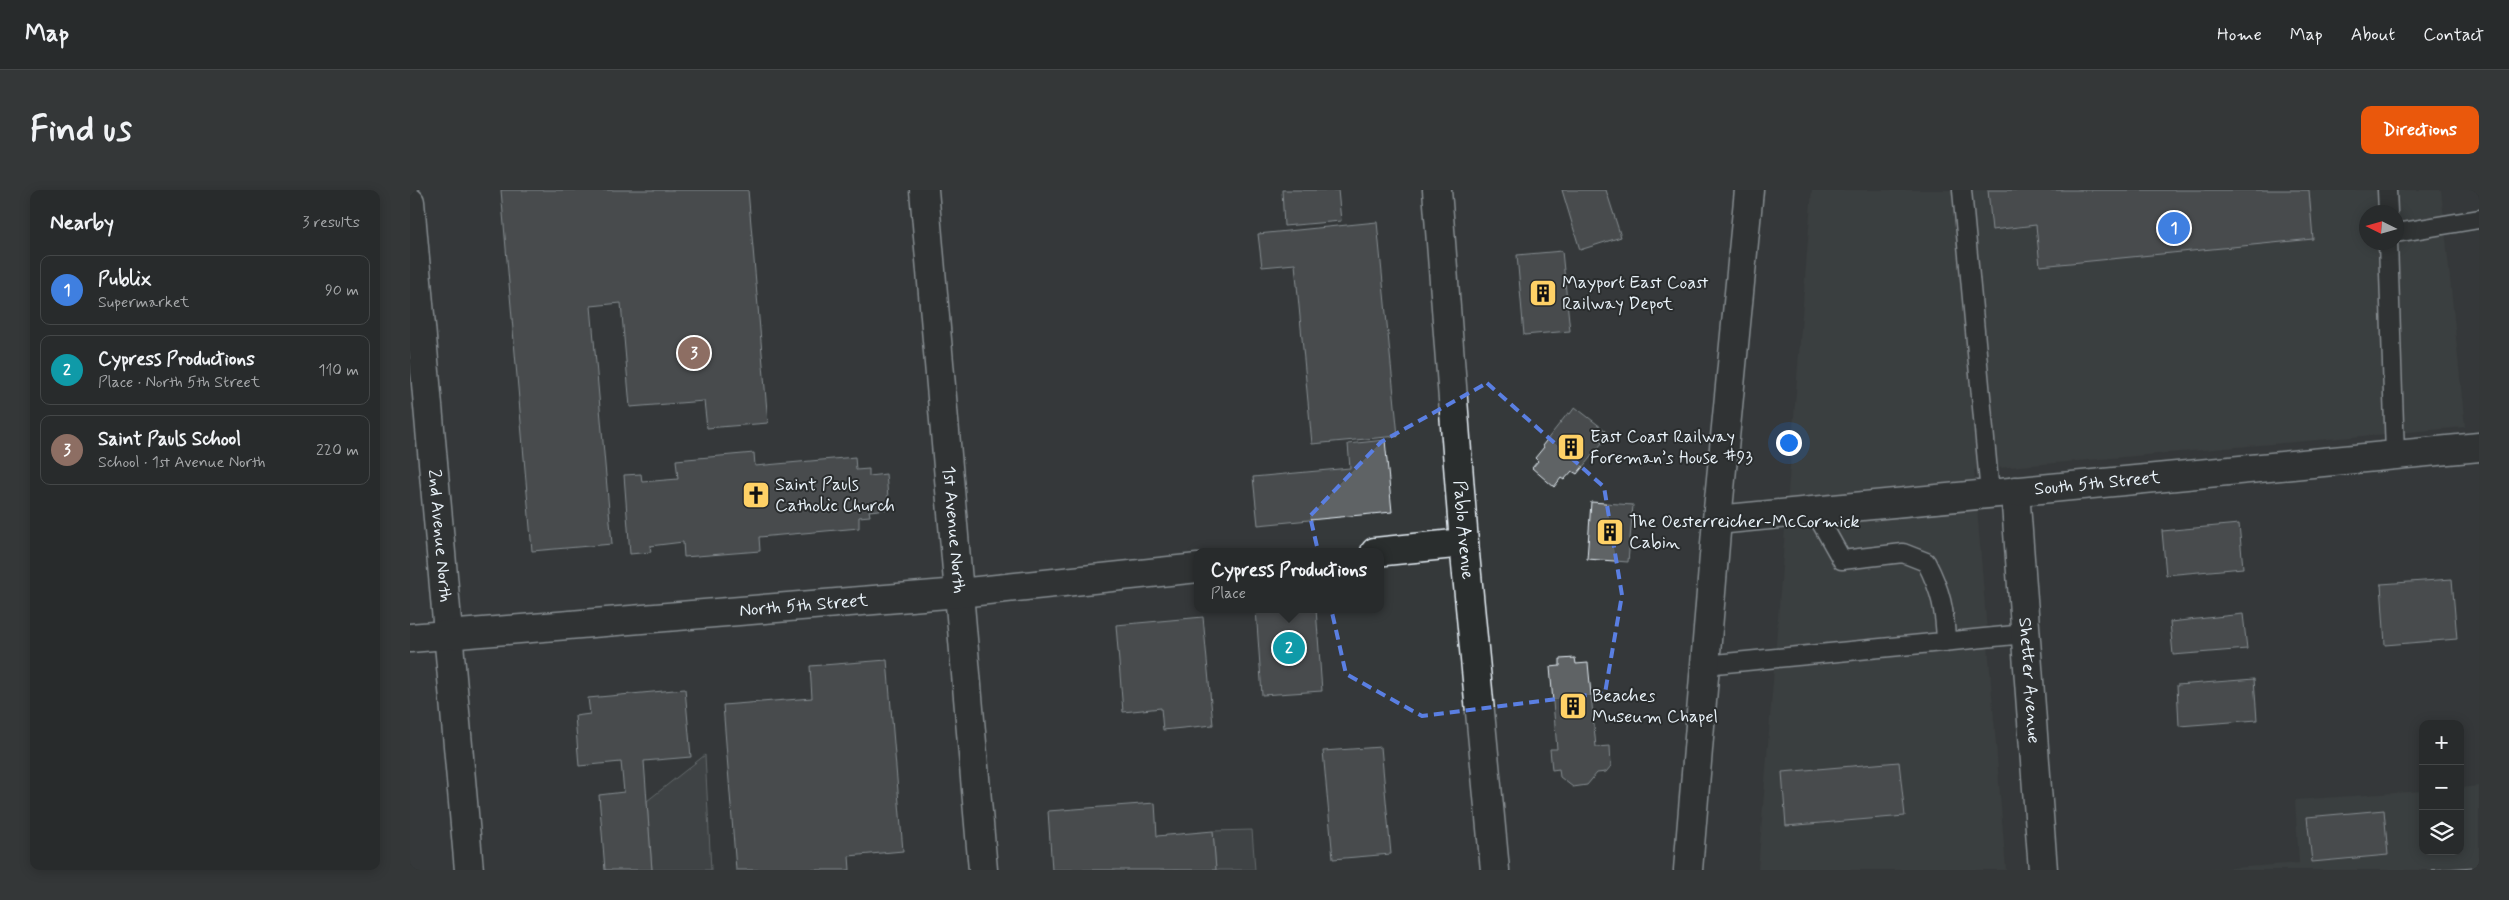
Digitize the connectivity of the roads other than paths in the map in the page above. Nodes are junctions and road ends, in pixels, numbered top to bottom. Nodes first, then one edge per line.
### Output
1 (924, 190) edge
2 (1436, 190) edge
3 (1748, 190) edge
4 (1962, 190) edge
5 (2387, 190) edge
6 (410, 202) edge
7 (2388, 205) edge
8 (2479, 219) edge
9 (2404, 232) edge
10 (2388, 250) edge
11 (2479, 447) edge
12 (2395, 455) junction
13 (2002, 492) junction
14 (1814, 510) junction
15 (1717, 520) junction
16 (1464, 543) junction
17 (1384, 551) edge
18 (1194, 568) edge
19 (959, 593) junction
20 (2025, 634) junction
21 (448, 635) junction
22 (410, 638) edge
23 (1946, 642) junction
24 (1705, 665) junction
25 (469, 870) edge
26 (983, 870) edge
27 (1495, 870) edge
28 (1688, 870) edge
29 (2043, 870) edge

1 - 19 main road, 1st Avenue North
2 - 16 main road, Pablo Avenue
3 - 15 main road
4 - 13 lane
5 - 7 lane
6 - 21 main road, 2nd Avenue North
8 - 9 lane
10 - 12 lane
11 - 12 main road, South 5th Street
12 - 13 main road, South 5th Street
13 - 14 main road, South 5th Street
13 - 20 main road, Shetter Avenue
14 - 15 main road, South 5th Street
14 - 23 lane
15 - 24 main road
16 - 17 main road
16 - 27 main road, Pablo Avenue
18 - 19 main road, North 5th Street
19 - 21 main road, North 5th Street
19 - 26 main road, 1st Avenue North
20 - 23 lane
20 - 29 main road, Shetter Avenue
21 - 22 main road, North 5th Street
21 - 25 main road, 2nd Avenue North
23 - 24 lane
24 - 28 main road

